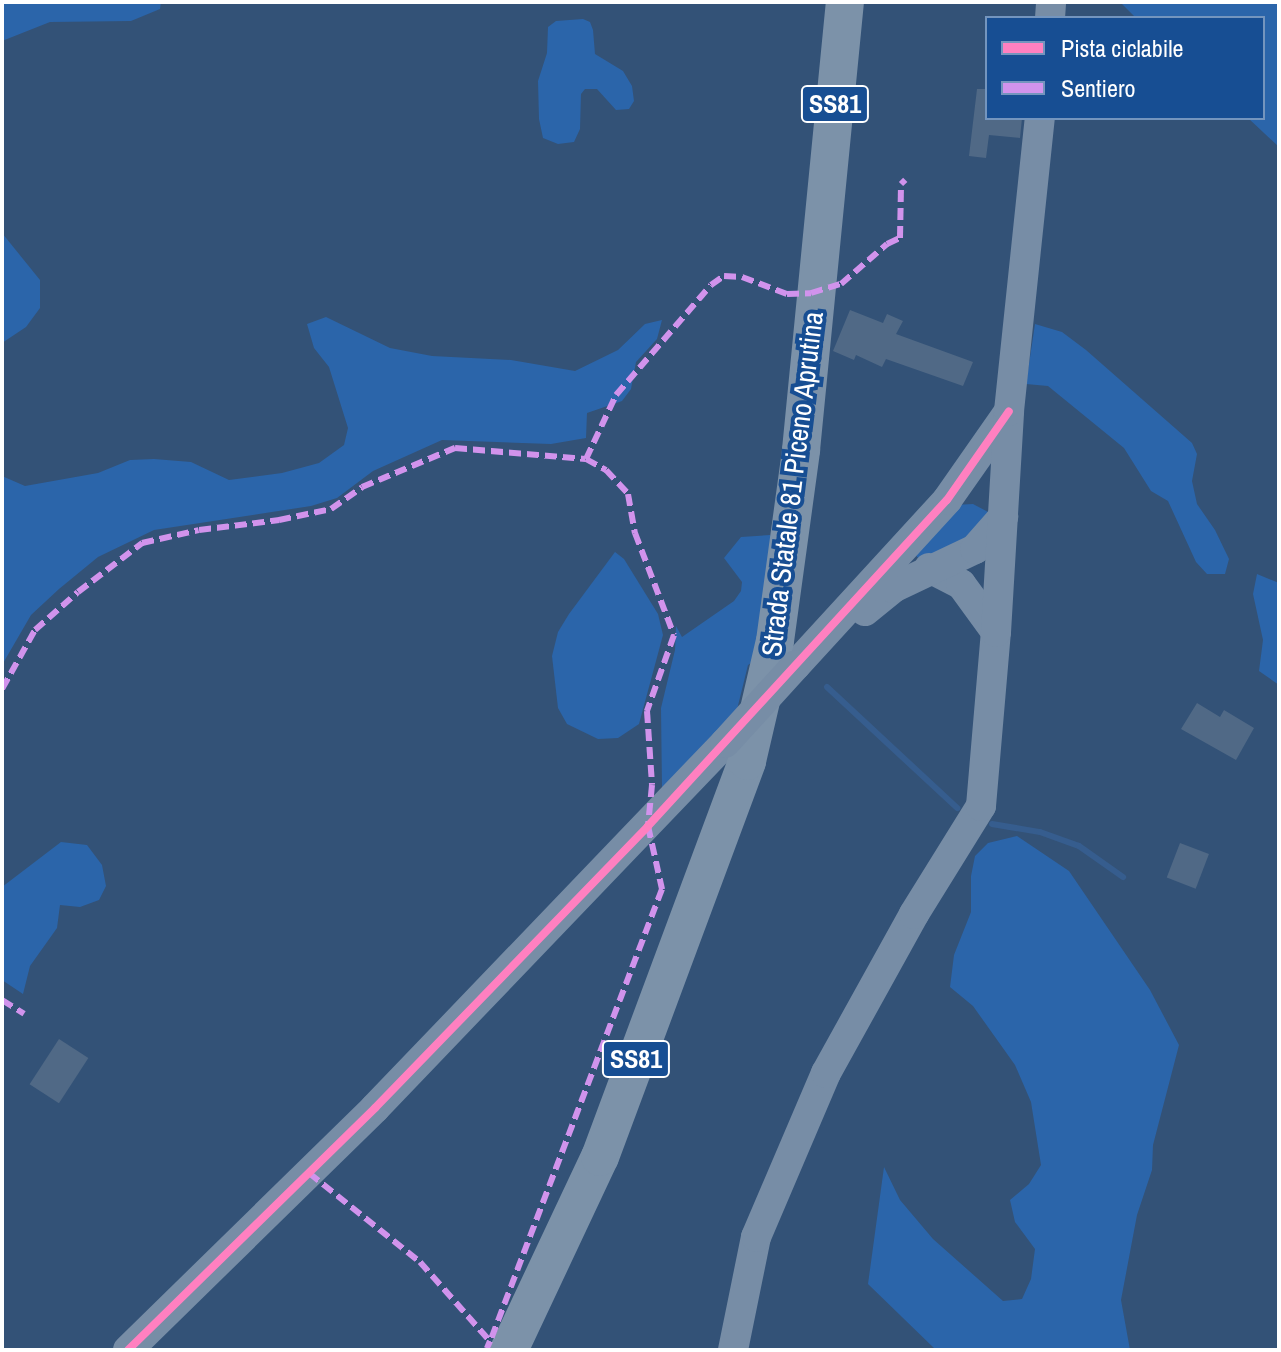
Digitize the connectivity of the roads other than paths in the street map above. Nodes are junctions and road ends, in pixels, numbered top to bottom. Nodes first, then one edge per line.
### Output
1 (823, 2) edge
2 (845, 2) edge
3 (1040, 120) edge
4 (825, 206) junction
5 (1009, 411) junction
6 (947, 500) junction
7 (1003, 517) junction
8 (929, 568) junction
9 (996, 632) junction
10 (796, 665) junction
11 (128, 1350) edge
12 (509, 1350) edge
13 (733, 1350) edge

1 - 4 highway
2 - 4 highway, Strada Statale 81 Piceno Aprutina / SS81
3 - 5 street
4 - 12 highway, Strada Statale 81 Piceno Aprutina / SS81
5 - 6 street
5 - 7 street
6 - 7 street
6 - 10 street
7 - 8 street
7 - 9 street
8 - 9 street
8 - 10 street
9 - 13 street
10 - 11 street, bridge

